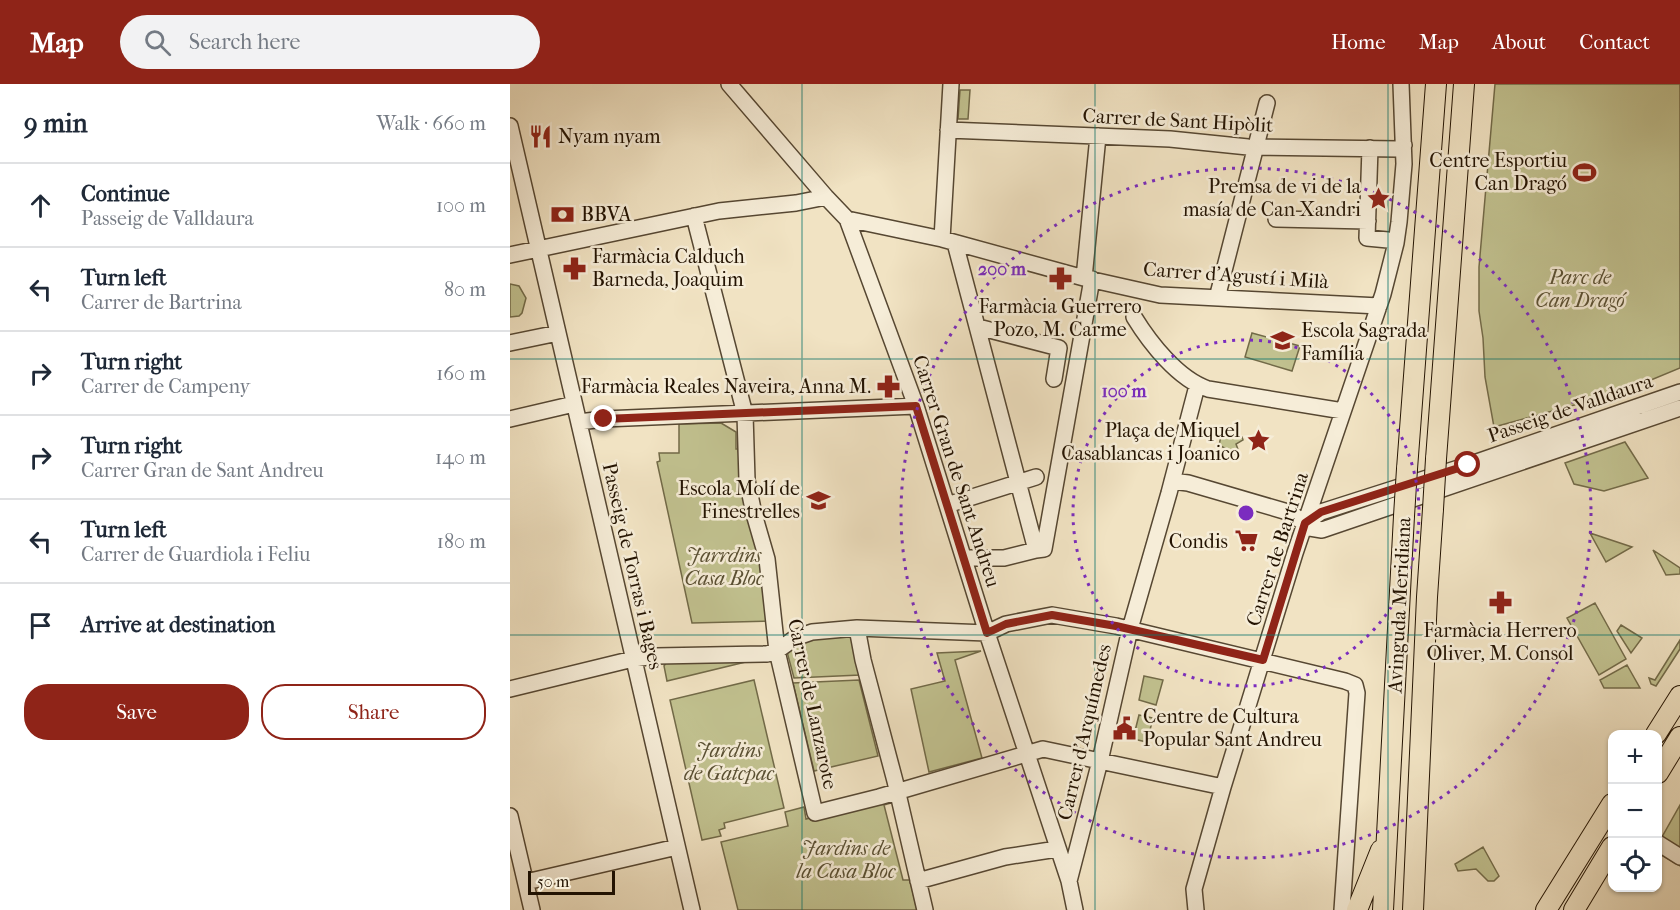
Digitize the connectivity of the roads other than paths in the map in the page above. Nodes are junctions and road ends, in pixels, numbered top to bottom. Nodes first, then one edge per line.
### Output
1 (951, 84) edge
2 (1401, 84) edge
3 (1436, 84) edge
4 (1464, 84) edge
5 (725, 85) edge
6 (1267, 103) dead end
7 (510, 126) edge
8 (948, 130) junction
9 (1098, 136) junction
10 (1404, 145) junction
11 (1255, 147) junction
12 (1370, 148) junction
13 (826, 197) junction
14 (694, 216) junction
15 (847, 219) junction
16 (1276, 219) dead end
17 (1368, 221) junction
18 (949, 241) junction
19 (1396, 243) junction
20 (538, 249) junction
21 (510, 255) edge
22 (1088, 278) junction
23 (1217, 298) junction
24 (1379, 306) junction
25 (1134, 317) dead end
26 (978, 327) junction
27 (558, 333) junction
28 (510, 343) edge
29 (1054, 379) dead end
30 (1197, 386) junction
31 (1680, 392) edge
32 (574, 404) junction
33 (916, 406) junction
34 (1678, 407) edge
35 (1343, 411) junction
36 (745, 414) junction
37 (510, 419) edge
38 (579, 422) junction
39 (1035, 477) dead end
40 (1172, 482) junction
41 (1018, 483) junction
42 (947, 505) junction
43 (1305, 523) junction
44 (1036, 550) junction
45 (964, 558) junction
46 (857, 628) junction
47 (1130, 629) junction
48 (987, 633) junction
49 (777, 651) junction
50 (633, 659) junction
51 (1263, 660) junction
52 (510, 689) edge
53 (1680, 696) edge
54 (1659, 730) edge
55 (1680, 737) edge
56 (1028, 754) junction
57 (1100, 761) junction
58 (1662, 766) edge
59 (1223, 787) junction
60 (897, 792) junction
61 (1608, 810) edge
62 (510, 816) edge
63 (1387, 837) junction
64 (1662, 846) edge
65 (677, 847) junction
66 (1057, 849) junction
67 (1608, 854) edge
68 (1680, 857) edge
69 (918, 881) junction
70 (1069, 881) junction
71 (526, 882) junction
72 (532, 910) edge
73 (692, 910) edge
74 (925, 910) edge
75 (1075, 910) edge
76 (1196, 910) edge
77 (1342, 910) edge
78 (1357, 910) edge
79 (1383, 910) edge
80 (1413, 910) edge
81 (1546, 910) edge
82 (1574, 910) edge

1 - 8 street
2 - 10 street
3 - 63 main road, Avinguda Meridiana, bridge
4 - 80 main road, Avinguda Meridiana, bridge
5 - 13 street, Carrer Gran de Sant Andreu
6 - 11 street
7 - 20 street, Passeig de Torras i Bages
8 - 9 street, Carrer de Sant Hipòlit
8 - 18 street
9 - 11 street, Carrer de Sant Hipòlit
9 - 22 street
10 - 12 street, Carrer de Sant Hipòlit
10 - 19 street
11 - 12 street, Carrer de Sant Hipòlit
11 - 23 street
12 - 17 street
13 - 14 street
13 - 15 street, Carrer Gran de Sant Andreu
14 - 20 street
14 - 36 street, Carrer de Lanzarote
15 - 18 street, Carrer d'Agustí i Milà
15 - 33 street, Carrer Gran de Sant Andreu
16 - 17 street
17 - 19 street
18 - 22 street, Carrer d'Agustí i Milà
18 - 26 street
19 - 24 street
20 - 21 street
20 - 27 street, Passeig de Torras i Bages
22 - 23 street, Carrer d'Agustí i Milà
22 - 44 street
23 - 24 street, Carrer d'Agustí i Milà
24 - 35 street, Carrer de Bartrina
25 - 30 street
26 - 29 street
26 - 41 street
27 - 28 street
27 - 32 street, Passeig de Torras i Bages
30 - 35 street
30 - 40 street, Carrer d'Arquímedes
31 - 43 street, Passeig de Valldaura
32 - 37 street
32 - 38 street, Passeig de Torras i Bages
33 - 36 street
33 - 42 street, Carrer Gran de Sant Andreu
34 - 43 street, Passeig de Valldaura
35 - 43 street, Carrer de Bartrina
36 - 38 street
36 - 49 street, Carrer de Lanzarote
38 - 50 street, Passeig de Torras i Bages
39 - 41 street
40 - 43 street
40 - 47 street, Carrer d'Arquímedes
41 - 42 street
41 - 44 street
42 - 45 street, Carrer Gran de Sant Andreu
43 - 51 street, Carrer de Bartrina
44 - 45 street
45 - 48 street, Carrer Gran de Sant Andreu
46 - 48 street
46 - 49 street
46 - 60 street
47 - 48 street
47 - 51 street
47 - 57 street, Carrer d'Arquímedes
48 - 56 street, Carrer Gran de Sant Andreu
49 - 50 street
49 - 60 street, Carrer de Lanzarote
50 - 52 street
50 - 65 street, Passeig de Torras i Bages
51 - 59 street, Carrer de Bartrina
51 - 77 street, Avinguda Meridiana
53 - 54 main road
55 - 58 main road
56 - 57 street
56 - 60 street
56 - 66 street, Carrer Gran de Sant Andreu
57 - 59 street
57 - 70 street, Carrer d'Arquímedes
59 - 76 street, Carrer de Bartrina
60 - 69 street
61 - 81 main road
62 - 71 street
63 - 78 main road
63 - 79 main road, Avinguda Meridiana
64 - 68 street
65 - 71 street
65 - 73 street, Passeig de Torras i Bages
66 - 69 street
66 - 70 street, Carrer Gran de Sant Andreu
67 - 82 main road
69 - 74 street
70 - 75 street, Carrer Gran de Sant Andreu
71 - 72 street

